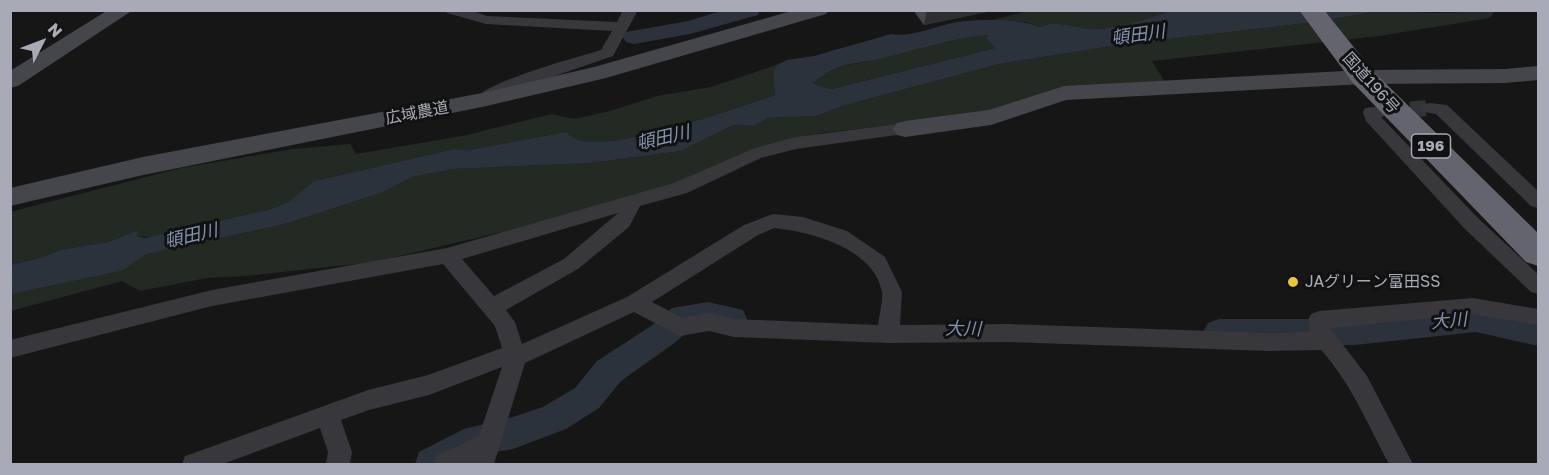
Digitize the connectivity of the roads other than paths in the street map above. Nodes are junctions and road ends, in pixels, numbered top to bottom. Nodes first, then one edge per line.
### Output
1 (123, 10) edge
2 (452, 10) edge
3 (819, 10) edge
4 (1311, 10) edge
5 (633, 11) edge
6 (1336, 25) edge
7 (622, 27) junction
8 (1539, 73) edge
9 (1374, 77) junction
10 (10, 81) edge
11 (482, 100) junction
12 (1430, 108) tunnel mouth
13 (1383, 111) dead end
14 (905, 129) joint
15 (10, 198) edge
16 (634, 201) junction
17 (1539, 201) edge
18 (1539, 230) edge
19 (1539, 253) edge
20 (447, 256) junction
21 (1539, 286) edge
22 (634, 303) junction
23 (493, 307) junction
24 (1539, 317) edge
25 (888, 334) junction
26 (1325, 341) junction
27 (10, 349) edge
28 (515, 355) junction
29 (327, 415) junction
30 (485, 454) edge
31 (194, 465) edge
32 (338, 465) edge
33 (445, 465) edge
34 (1401, 465) edge

1 - 10 street
2 - 7 street
3 - 11 street, 広域農道
4 - 6 highway, 国道196号 / 196
5 - 7 street
6 - 9 highway, 国道196号 / 196
7 - 11 street
8 - 9 street
9 - 14 street
9 - 18 highway, 国道196号 / 196
9 - 19 highway, 国道196号 / 196
11 - 15 street, 広域農道
12 - 17 street
13 - 21 street
14 - 16 street
16 - 20 street
16 - 23 street
20 - 23 street
20 - 27 street
22 - 25 street
22 - 25 street
22 - 28 street
23 - 28 street
24 - 26 street
25 - 26 street
26 - 34 street
28 - 29 street
28 - 30 street
29 - 31 street
29 - 32 street
30 - 33 street

